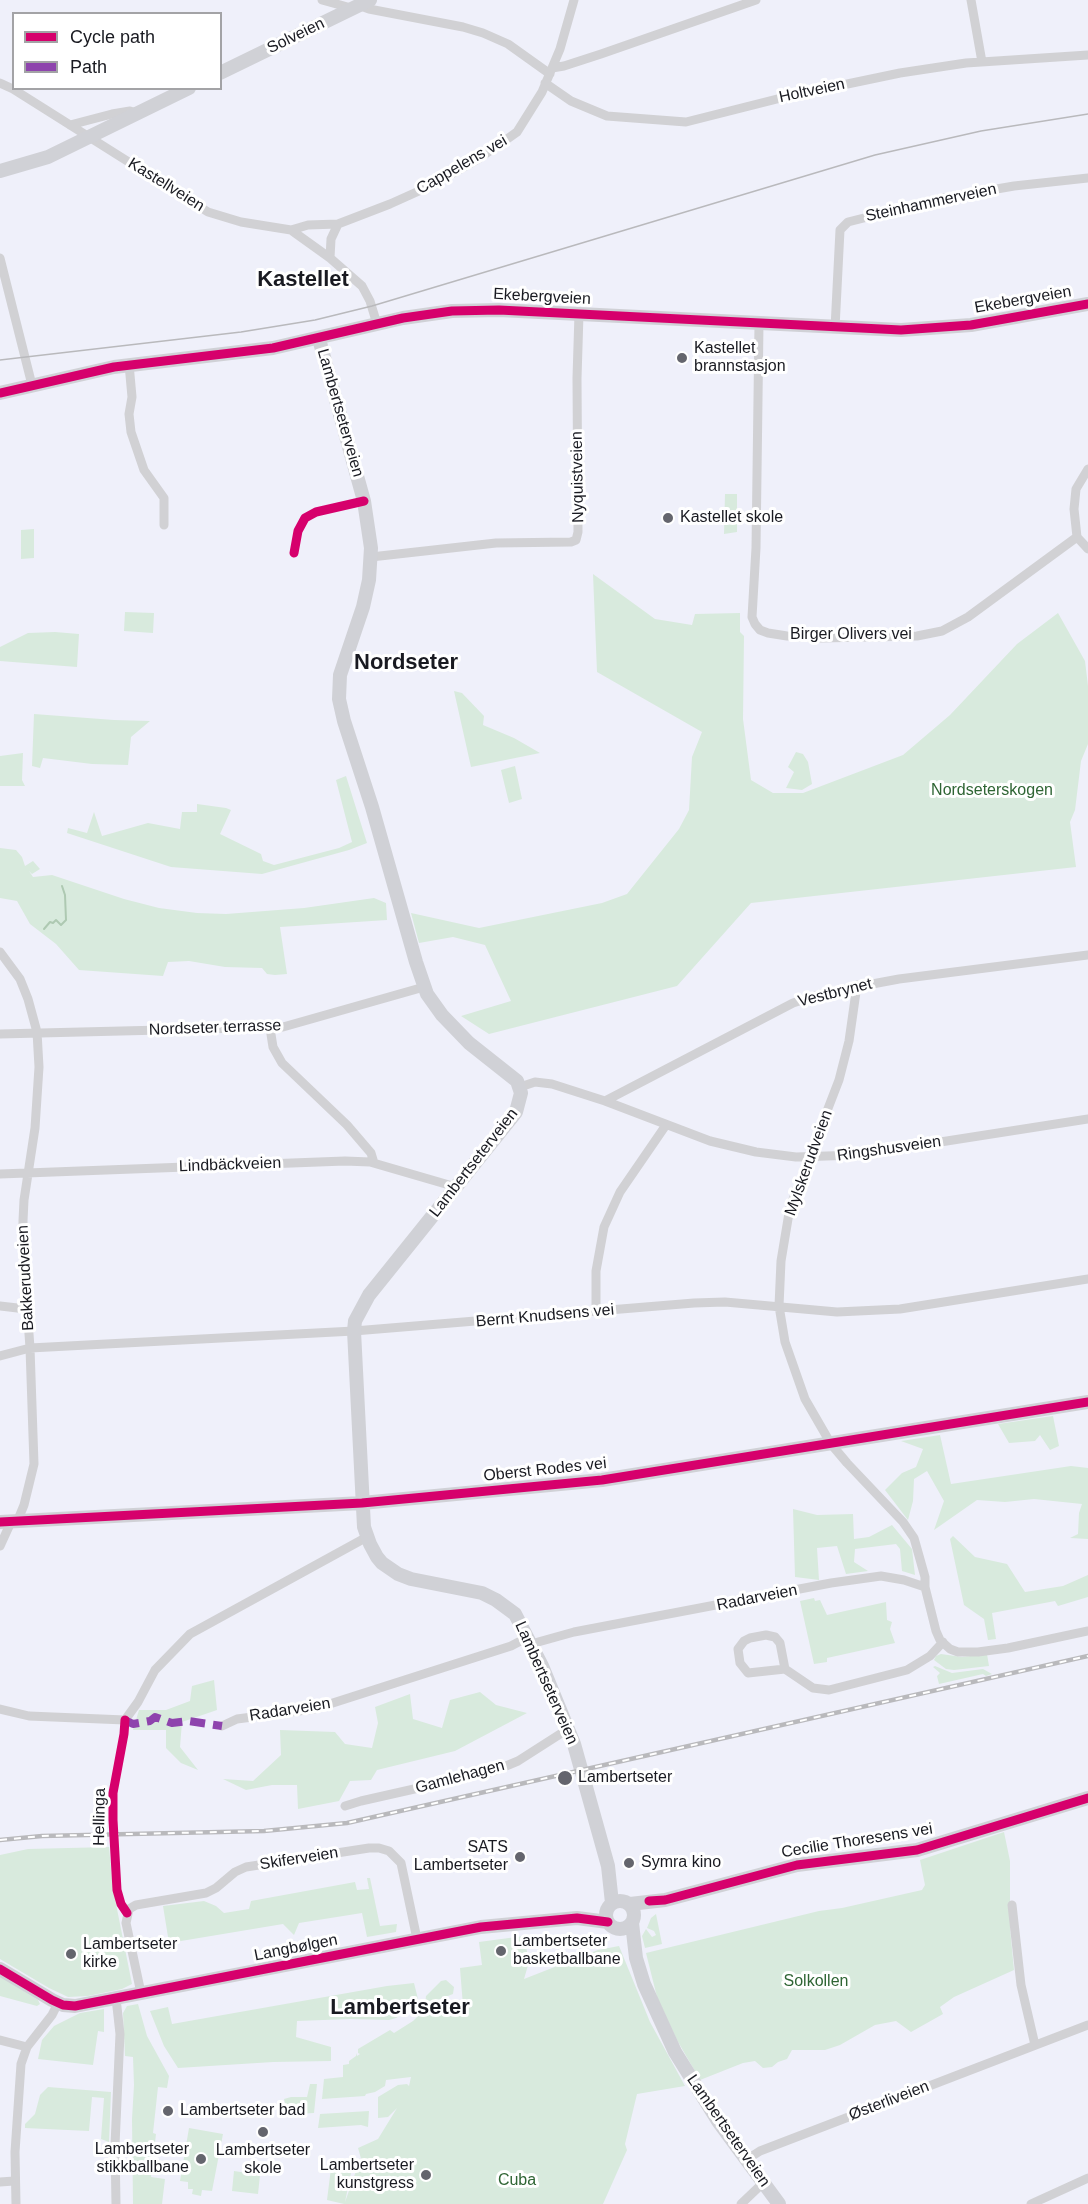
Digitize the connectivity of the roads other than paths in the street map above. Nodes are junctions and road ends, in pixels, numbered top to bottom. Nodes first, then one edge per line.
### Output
1 (322, 0) edge
2 (574, 0) edge
3 (756, 0) edge
4 (971, 0) edge
5 (360, 5) edge
6 (1088, 55) edge
7 (982, 62) junction
8 (222, 72) edge
9 (549, 75) junction
10 (15, 90) edge
11 (185, 90) edge
12 (140, 113) junction
13 (70, 125) junction
14 (0, 171) edge
15 (1088, 178) edge
16 (338, 224) junction
17 (291, 230) junction
18 (0, 258) edge
19 (330, 258) junction
20 (1088, 304) edge
21 (579, 314) junction
22 (377, 324) junction
23 (759, 324) junction
24 (835, 328) junction
25 (319, 339) junction
26 (129, 364) junction
27 (32, 385) junction
28 (0, 393) edge
29 (1088, 469) edge
30 (164, 525) dead end
31 (1077, 537) junction
32 (1088, 549) edge
33 (371, 557) junction
34 (0, 952) edge
35 (1088, 954) edge
36 (857, 985) junction
37 (424, 987) junction
38 (270, 1028) junction
39 (37, 1032) junction
40 (0, 1034) edge
41 (520, 1088) junction
42 (604, 1101) junction
43 (1088, 1119) edge
44 (666, 1125) junction
45 (808, 1158) junction
46 (374, 1163) junction
47 (29, 1173) junction
48 (0, 1174) edge
49 (456, 1187) junction
50 (1088, 1279) edge
51 (0, 1306) edge
52 (779, 1306) junction
53 (27, 1309) junction
54 (596, 1311) junction
55 (354, 1331) junction
56 (30, 1348) junction
57 (0, 1356) edge
58 (1088, 1402) edge
59 (831, 1444) junction
60 (362, 1503) junction
61 (9, 1522) edge
62 (367, 1537) junction
63 (0, 1545) edge
64 (925, 1587) junction
65 (1088, 1631) edge
66 (530, 1640) junction
67 (943, 1642) junction
68 (785, 1670) junction
69 (0, 1709) edge
70 (222, 1726) dead end
71 (568, 1729) junction
72 (1088, 1798) edge
73 (345, 1806) dead end
74 (1012, 1905) dead end
75 (621, 1913) junction
76 (417, 1939) junction
77 (0, 1969) edge
78 (141, 1993) junction
79 (116, 1998) junction
80 (58, 2003) junction
81 (1088, 2025) edge
82 (0, 2040) edge
83 (1035, 2045) junction
84 (27, 2046) junction
85 (746, 2160) junction
86 (1088, 2178) edge
87 (14, 2181) junction
88 (0, 2182) edge
89 (763, 2183) junction
90 (16, 2204) edge
91 (116, 2204) edge
92 (741, 2204) edge
93 (779, 2204) edge
94 (1031, 2204) edge

1 - 5 street, Holtveien
2 - 9 street, Cappelens vei
3 - 9 street
4 - 7 street
5 - 8 main road, Solveien
5 - 9 street, Holtveien
6 - 7 street, Holtveien
7 - 9 street, Holtveien
9 - 16 street, Cappelens vei
10 - 13 street, Kastellveien
11 - 12 main road
12 - 13 street
12 - 14 main road
13 - 17 street, Kastellveien
15 - 24 street, Steinhammerveien
16 - 17 street, Cappelens vei
16 - 19 street
17 - 19 street, Kastellveien
18 - 27 street
19 - 22 street, Kastellveien
20 - 24 main road, Ekebergveien
21 - 22 main road, Ekebergveien
21 - 23 main road, Ekebergveien
21 - 33 street, Nyquistveien
22 - 25 main road, Ekebergveien
23 - 24 main road, Ekebergveien
23 - 31 street, Birger Olivers vei
25 - 26 main road, Ekebergveien
25 - 33 main road, Lambertseterveien
26 - 27 main road, Ekebergveien
26 - 30 street
27 - 28 main road, Ekebergveien
29 - 31 street
31 - 32 street
33 - 37 main road, Lambertseterveien
34 - 39 street, Bakkerudveien
35 - 36 street, Vestbrynet
36 - 42 street, Vestbrynet
36 - 45 street, Mylskerudveien
37 - 38 street, Nordseter terrasse
37 - 41 main road, Lambertseterveien
38 - 39 street, Nordseter terrasse
38 - 46 street
39 - 40 street, Nordseter terrasse
39 - 47 street, Bakkerudveien
41 - 42 street, Ringshusveien
41 - 49 main road, Lambertseterveien
42 - 44 street, Ringshusveien
43 - 45 street, Ringshusveien
44 - 45 street, Ringshusveien
44 - 54 street
45 - 52 street, Mylskerudveien
46 - 47 street, Lindbäckveien
46 - 49 street, Lindbäckveien
47 - 48 street, Lindbäckveien
47 - 53 street, Bakkerudveien
49 - 55 main road, Lambertseterveien
50 - 52 street, Bernt Knudsens vei
51 - 53 street
52 - 54 street, Bernt Knudsens vei
52 - 59 street, Mylskerudveien
53 - 56 street, Bakkerudveien
54 - 55 street, Bernt Knudsens vei
55 - 56 street, Bernt Knudsens vei
55 - 60 main road, Lambertseterveien
56 - 57 street, Bernt Knudsens vei
56 - 61 street, Bakkerudveien
58 - 59 main road, Oberst Rodes vei
59 - 60 main road, Oberst Rodes vei
59 - 64 street, Mylskerudveien
60 - 61 main road, Oberst Rodes vei
60 - 62 main road, Lambertseterveien
61 - 63 street, Bakkerudveien
62 - 66 main road, Lambertseterveien
62 - 69 street
64 - 66 street, Radarveien
64 - 67 street
65 - 67 street
66 - 70 street, Radarveien
66 - 71 main road, Lambertseterveien
67 - 68 street
68 - 68 street
71 - 73 street, Gamlehagen
71 - 75 main road, Lambertseterveien
72 - 75 main road, Cecilie Thoresens vei
74 - 83 street
75 - 76 main road, Langbølgen
75 - 85 main road, Lambertseterveien
76 - 78 main road, Langbølgen
76 - 78 street, Skiferveien
77 - 80 main road, Langbølgen
78 - 79 main road, Langbølgen
79 - 80 main road, Langbølgen
79 - 91 street
80 - 84 street
81 - 83 street, Østerliveien
82 - 84 street
83 - 85 street, Østerliveien
84 - 87 street
85 - 89 main road, Lambertseterveien
86 - 94 street
87 - 88 street
87 - 90 street
89 - 92 street
89 - 93 main road, Lambertseterveien

